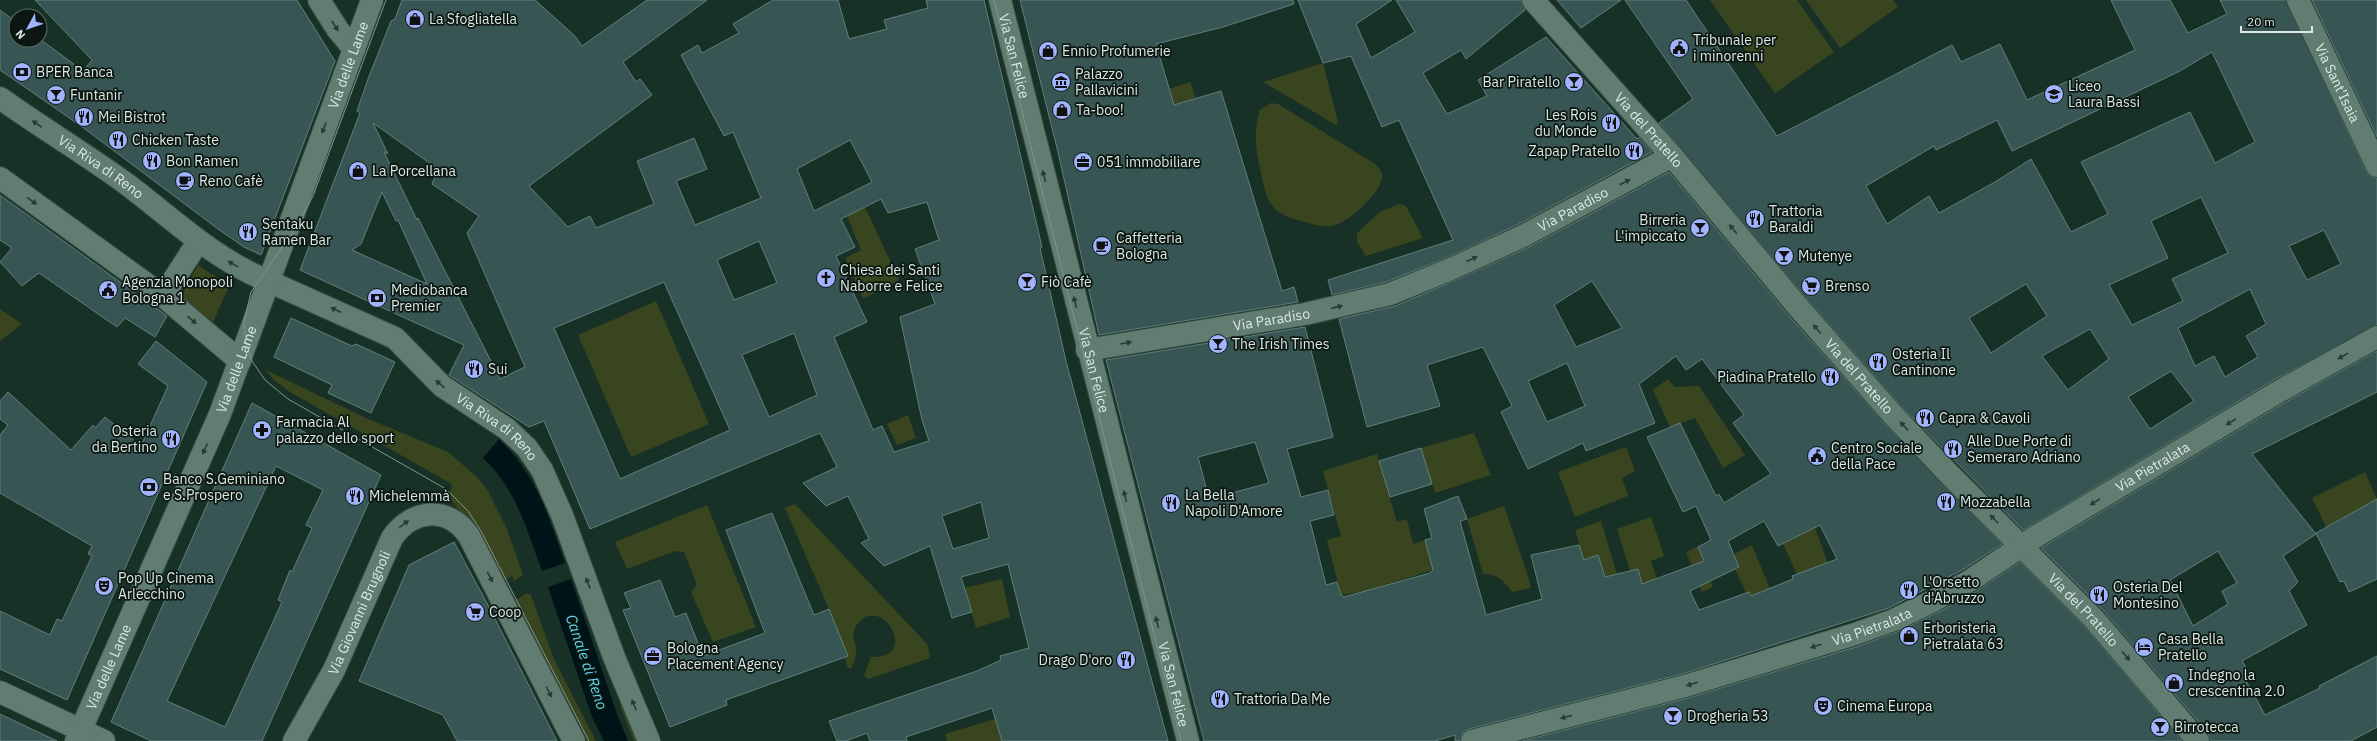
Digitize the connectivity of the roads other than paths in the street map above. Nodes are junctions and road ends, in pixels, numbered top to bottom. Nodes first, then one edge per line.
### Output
1 (319, 0) edge
2 (372, 0) edge
3 (1000, 0) edge
4 (1533, 0) edge
5 (2298, 0) edge
6 (354, 49) junction
7 (0, 98) edge
8 (1672, 156) junction
9 (2377, 166) edge
10 (0, 178) edge
11 (198, 242) junction
12 (268, 281) junction
13 (163, 296) junction
14 (2377, 337) edge
15 (1088, 350) junction
16 (240, 361) junction
17 (2022, 547) junction
18 (0, 692) edge
19 (78, 735) edge
20 (104, 741) edge
21 (294, 741) edge
22 (574, 741) edge
23 (649, 741) edge
24 (1188, 741) edge
25 (1472, 741) edge
26 (2198, 741) edge

1 -> 6 street
2 - 6 street, Via delle Lame
15 -> 3 street, Via San Felice
4 - 8 street, Via del Pratello
5 - 9 street, Via Sant'Isaia
6 -> 12 street, Via delle Lame
11 -> 7 street, Via Riva di Reno
15 -> 8 street, Via Paradiso
17 -> 8 street, Via del Pratello
10 -> 13 street
12 -> 11 street, Via Riva di Reno
11 - 13 street
12 - 16 street, Via delle Lame
23 -> 12 street, Via Riva di Reno
13 -> 16 street
14 -> 17 street, Via Pietralata
24 -> 15 street, Via San Felice
16 -> 19 street, Via delle Lame
17 -> 25 street, Via Pietralata
17 -> 26 street, Via del Pratello
18 - 19 street
19 - 20 street
21 -> 22 street, Via Giovanni Brugnoli

